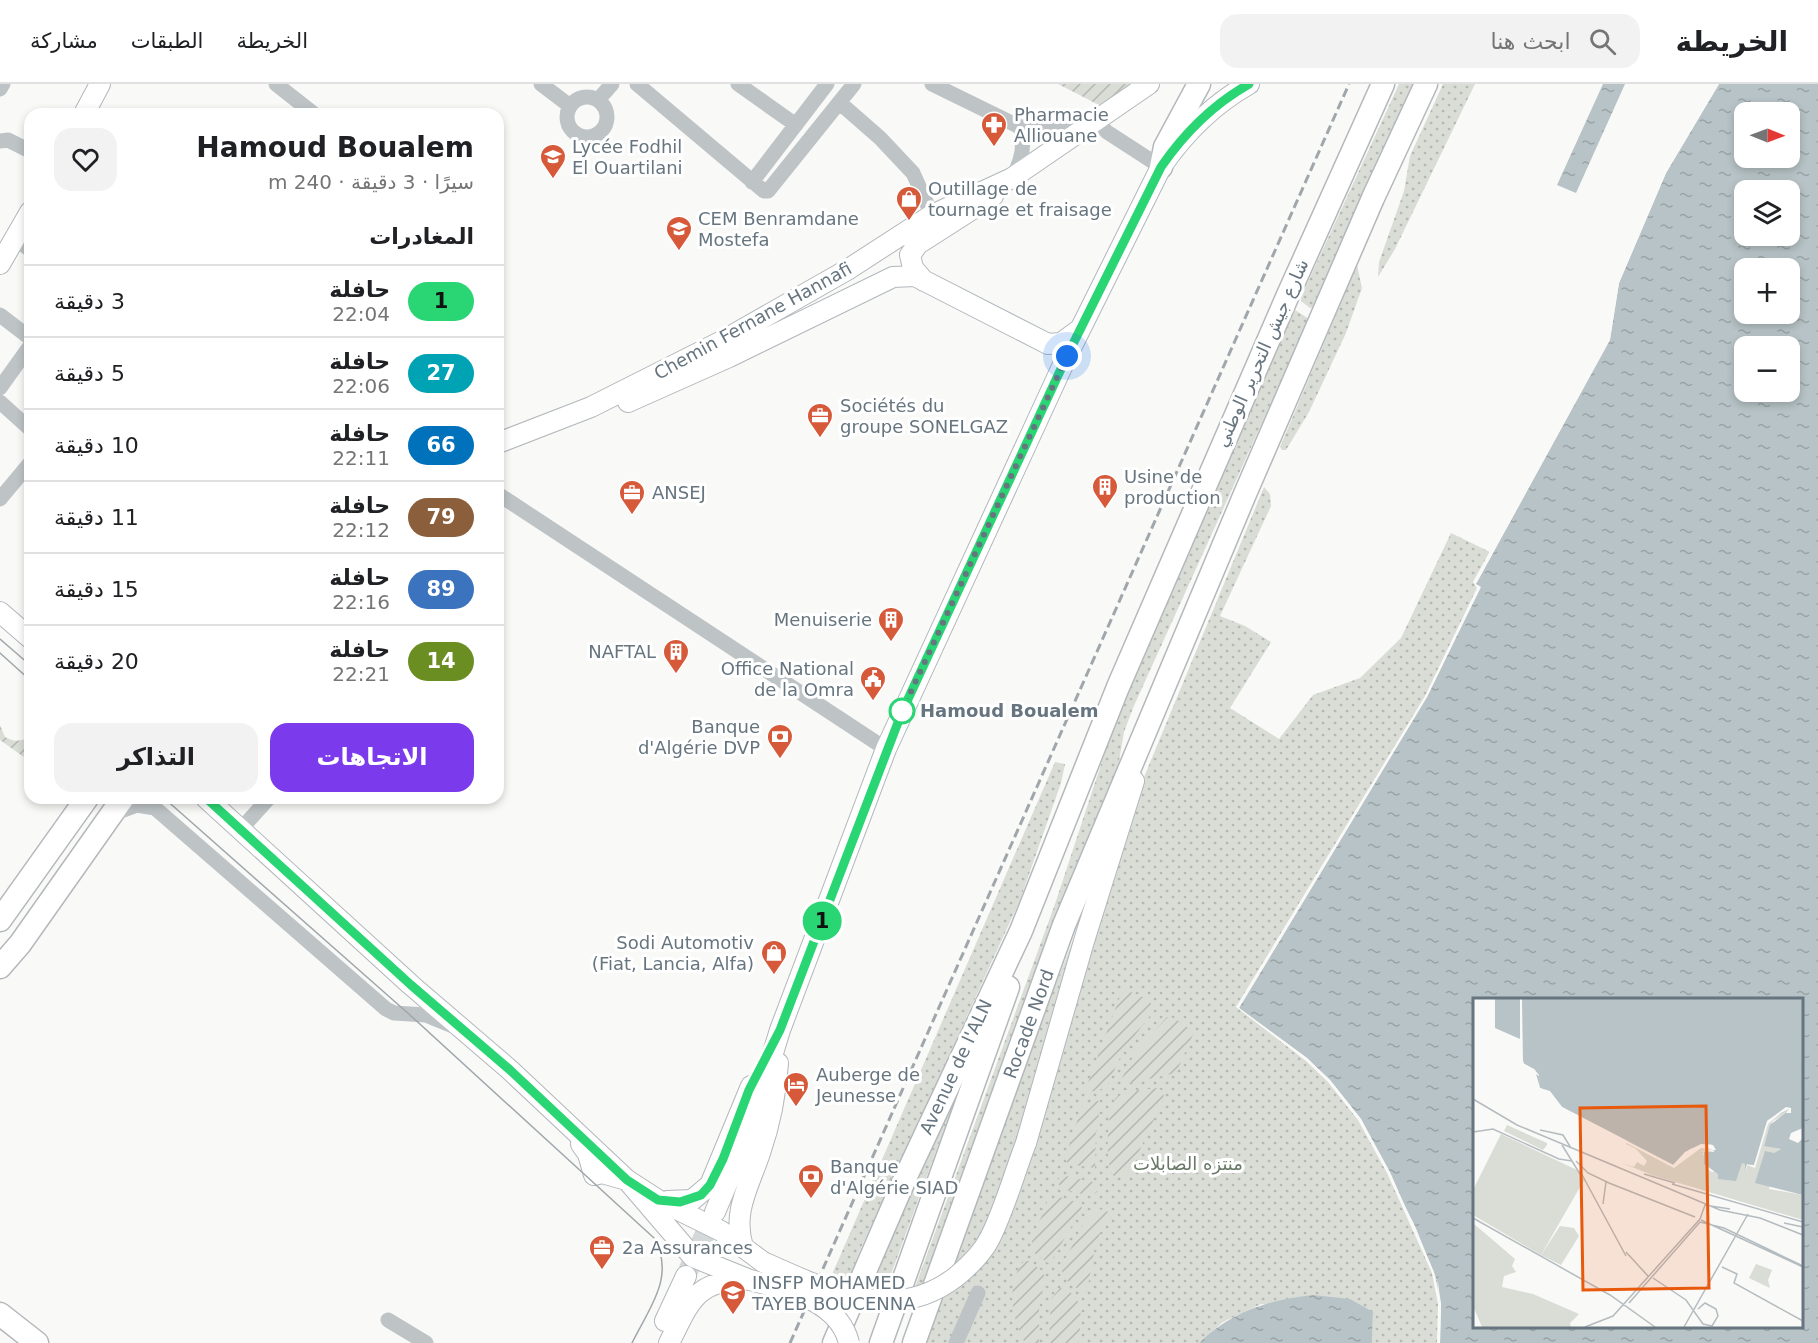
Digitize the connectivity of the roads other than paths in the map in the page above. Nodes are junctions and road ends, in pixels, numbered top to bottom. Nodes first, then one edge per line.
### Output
1 (3, 84) edge
2 (100, 84) edge
3 (276, 84) edge
4 (541, 84) edge
5 (612, 84) edge
6 (637, 84) edge
7 (738, 84) edge
8 (827, 84) edge
9 (854, 84) edge
10 (932, 84) edge
11 (1149, 84) edge
12 (1249, 84) edge
13 (1383, 84) edge
14 (1426, 84) edge
15 (0, 89) edge
16 (1193, 90) edge
17 (598, 100) junction
18 (840, 103) junction
19 (570, 106) junction
20 (87, 108) edge
21 (306, 108) edge
22 (1092, 121) junction
23 (796, 125) junction
24 (1020, 127) junction
25 (0, 141) edge
26 (24, 148) edge
27 (1161, 167) junction
28 (1012, 178) junction
29 (752, 182) junction
30 (932, 215) junction
31 (22, 244) edge
32 (0, 264) edge
33 (924, 281) junction
34 (0, 315) edge
35 (1080, 329) junction
36 (24, 333) edge
37 (24, 354) edge
38 (0, 388) edge
39 (0, 402) edge
40 (24, 424) edge
41 (504, 441) edge
42 (504, 454) edge
43 (24, 470) edge
44 (504, 498) edge
45 (0, 499) edge
46 (0, 612) edge
47 (24, 633) edge
48 (1156, 709) junction
49 (886, 749) junction
50 (63, 804) edge
51 (83, 804) edge
52 (112, 804) edge
53 (212, 804) edge
54 (264, 804) edge
55 (1064, 824) junction
56 (240, 830) junction
57 (0, 899) edge
58 (0, 920) edge
59 (0, 946) edge
60 (0, 967) edge
61 (780, 1030) junction
62 (468, 1034) junction
63 (627, 1180) junction
64 (658, 1200) junction
65 (715, 1212) tunnel mouth
66 (743, 1247) junction
67 (686, 1276) tunnel mouth
68 (750, 1280) junction
69 (978, 1293) dead end
70 (0, 1314) edge
71 (388, 1320) dead end
72 (0, 1333) edge
73 (17, 1343) edge
74 (37, 1343) edge
75 (426, 1343) edge
76 (655, 1343) edge
77 (669, 1343) edge
78 (837, 1343) edge
79 (849, 1343) edge
80 (880, 1343) edge
81 (914, 1343) edge
82 (956, 1343) edge

1 - 15 street
2 - 20 main road
3 - 21 street
4 - 19 street
5 - 17 street
6 - 29 street
7 - 23 street
8 - 23 street
9 - 18 street
10 - 24 street
11 - 22 main road, Chemin Fernane Hannafi
12 - 27 main road
13 - 55 highway, شارع جيش التحرير الوطني
14 - 48 highway
16 - 27 highway
17 - 19 street
17 - 19 street
18 - 29 street
18 - 30 street
22 - 24 street
22 - 27 street
22 - 28 main road, Chemin Fernane Hannafi
23 - 29 street
24 - 28 street
25 - 26 street
27 - 35 main road
28 - 30 main road, Chemin Fernane Hannafi
28 - 33 main road
30 - 41 main road, Chemin Fernane Hannafi
31 - 32 main road
33 - 35 main road, Chemin Fernane Hannafi
33 - 42 main road, Chemin Fernane Hannafi
34 - 36 street
35 - 49 main road
37 - 38 street
39 - 40 street
43 - 45 street
44 - 49 street
46 - 47 main road
48 - 66 main road, bridge
48 - 81 highway, Rocade Nord
49 - 61 main road
50 - 57 highway
51 - 58 highway
52 - 59 highway
52 - 60 highway
52 - 62 street
53 - 56 main road
54 - 56 street
55 - 78 highway, Avenue de l'ALN
55 - 80 highway, Rocade Nord
56 - 62 main road
61 - 64 main road
61 - 65 main road
61 - 66 main road
62 - 63 main road
63 - 64 main road
63 - 68 main road
64 - 66 main road
67 - 76 main road
68 - 77 main road
68 - 79 main road, bridge
69 - 82 street
70 - 74 highway
71 - 75 street
72 - 73 highway

